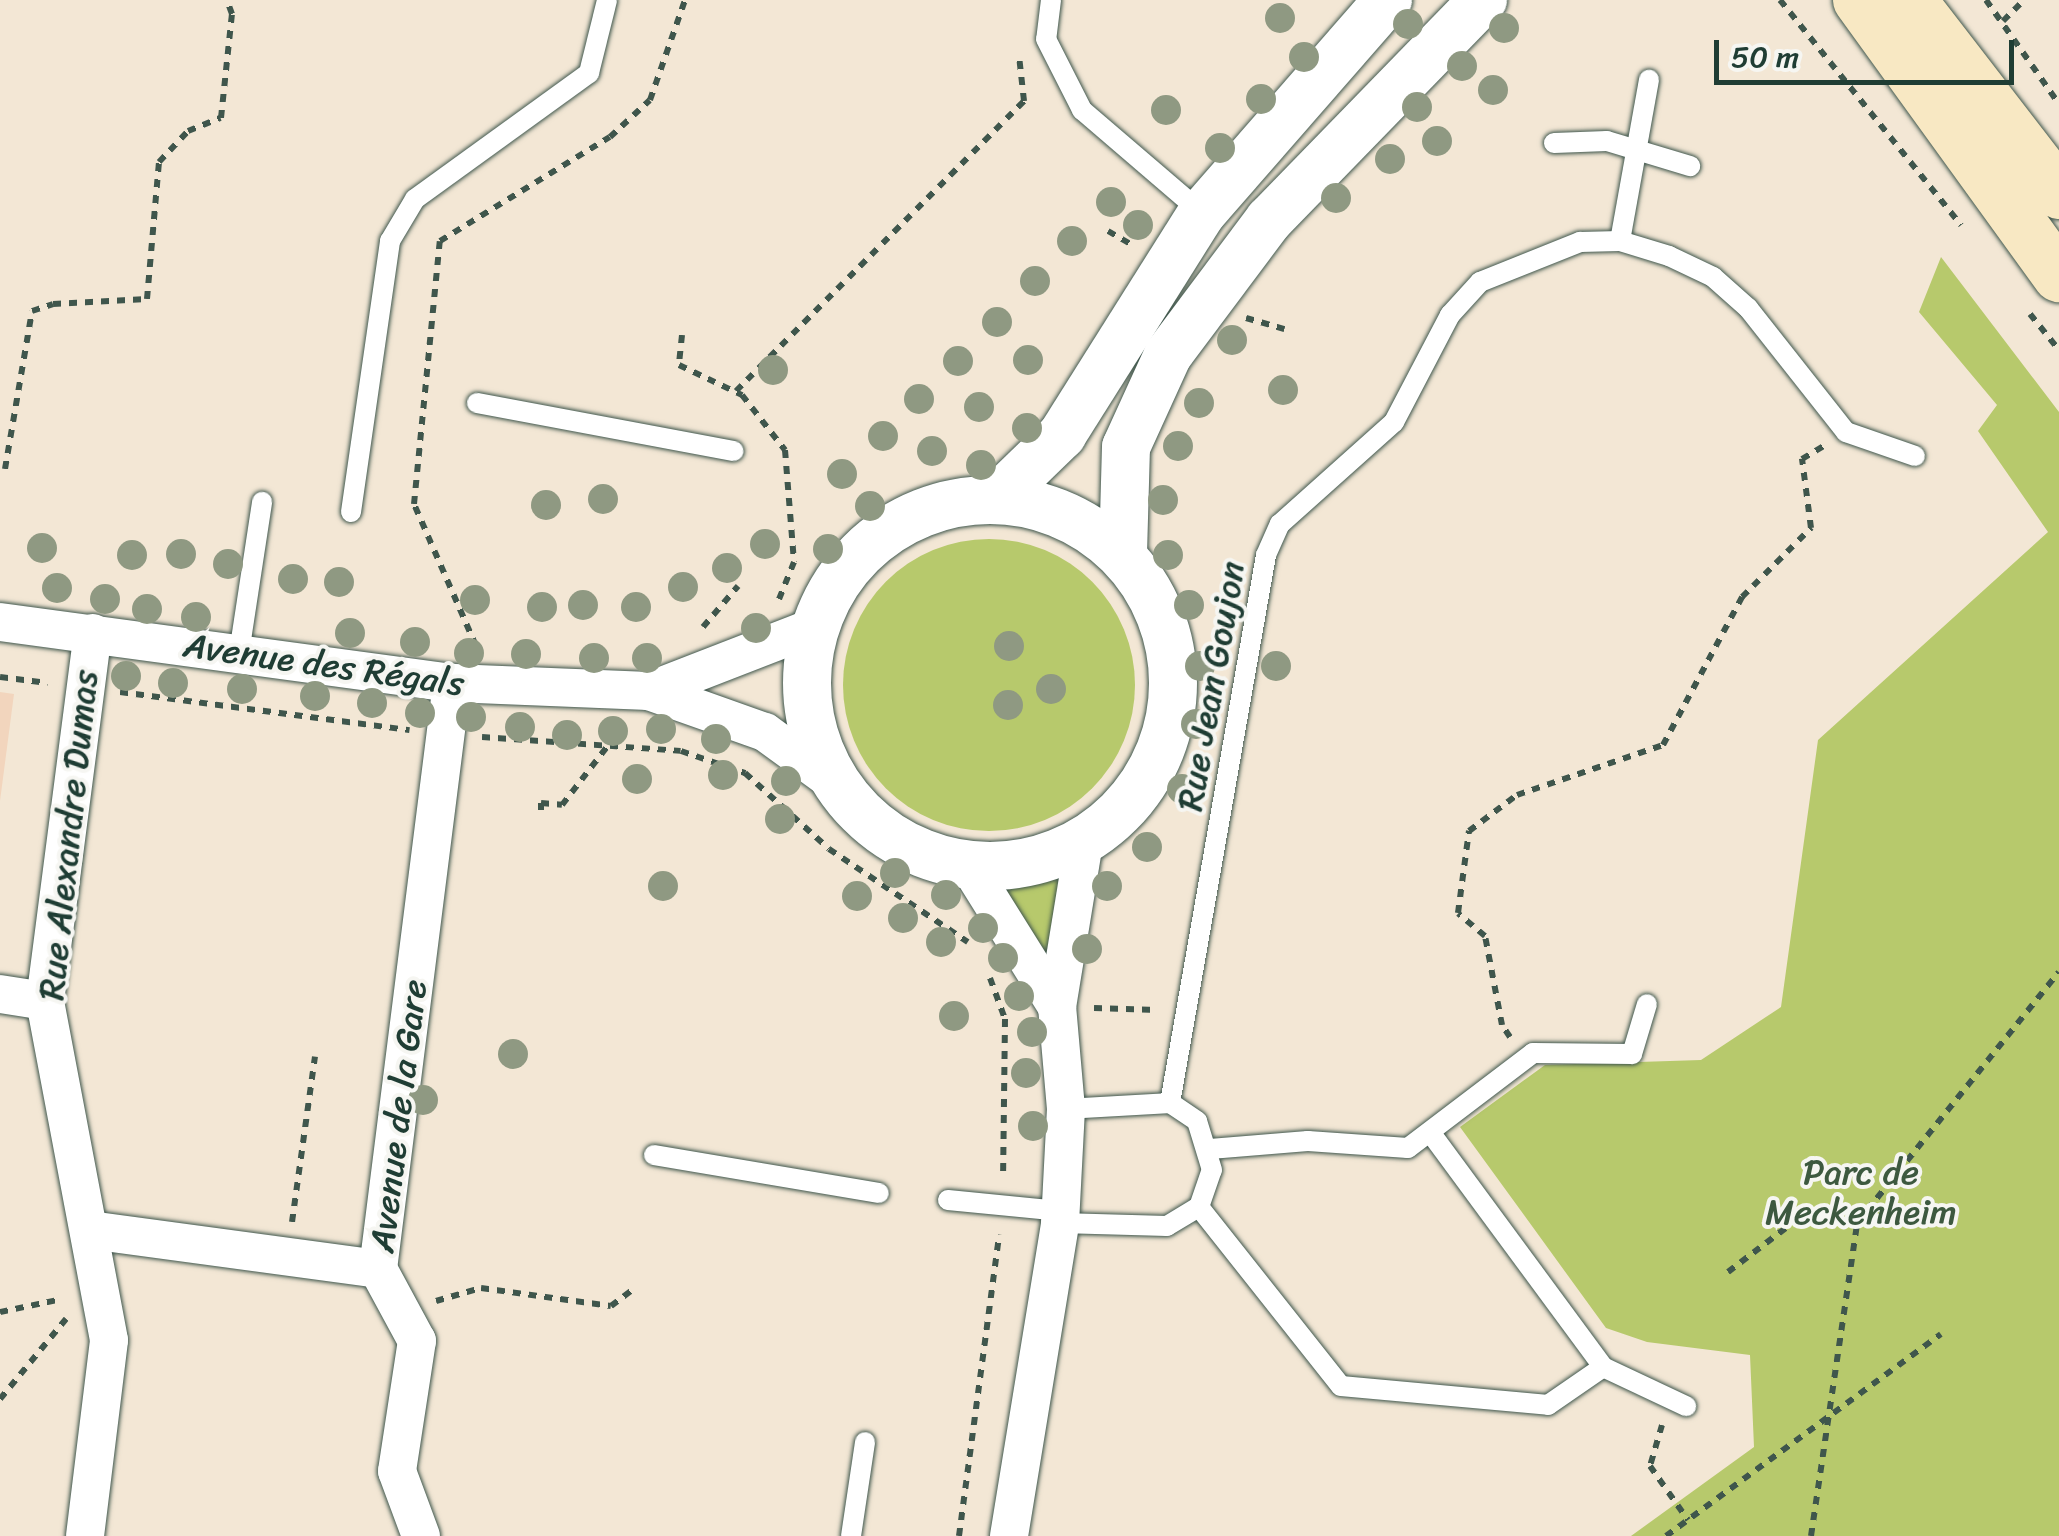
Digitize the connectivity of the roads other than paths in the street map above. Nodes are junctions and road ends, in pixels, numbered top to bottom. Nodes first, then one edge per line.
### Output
1 (607, 0) edge
2 (1051, 0) edge
3 (1388, 0) edge
4 (1483, 0) edge
5 (1859, 0) edge
6 (1910, 0) edge
7 (1649, 80) dead end
8 (1554, 143) dead end
9 (1634, 146) junction
10 (1690, 166) dead end
11 (2059, 194) edge
12 (1202, 213) junction
13 (1620, 241) junction
14 (2042, 291) edge
15 (477, 403) dead end
16 (734, 452) dead end
17 (1914, 456) dead end
18 (998, 498) junction
19 (262, 502) dead end
20 (351, 512) dead end
21 (1123, 554) junction
22 (795, 617) junction
23 (0, 622) edge
24 (92, 633) junction
25 (240, 653) junction
26 (452, 683) junction
27 (649, 691) junction
28 (835, 784) junction
29 (1084, 843) junction
30 (968, 866) junction
31 (0, 994) edge
32 (45, 1001) junction
33 (1647, 1004) dead end
34 (1056, 1007) junction
35 (1170, 1103) junction
36 (1066, 1110) junction
37 (1430, 1132) junction
38 (1210, 1149) junction
39 (654, 1155) dead end
40 (878, 1193) dead end
41 (948, 1200) dead end
42 (1199, 1207) junction
43 (1061, 1217) junction
44 (90, 1230) junction
45 (378, 1269) junction
46 (1603, 1367) junction
47 (1678, 1402) road end
48 (865, 1442) dead end
49 (424, 1535) edge
50 (85, 1536) edge
51 (851, 1536) edge
52 (1010, 1536) edge

1 - 20 lane
2 - 12 lane
3 - 12 street
4 - 21 street
5 - 14 main road
6 - 11 main road
7 - 9 lane
8 - 9 lane
9 - 10 lane
9 - 13 lane
12 - 18 street
13 - 17 lane, Rue Jean Goujon
13 - 35 lane, Rue Jean Goujon
15 - 16 lane
18 - 21 street
18 - 22 street
19 - 25 lane
21 - 29 street
22 - 27 street, Avenue des Régals
22 - 28 street
23 - 24 street, Avenue des Régals
24 - 25 street, Avenue des Régals
24 - 32 street, Rue Alexandre Dumas
25 - 26 street, Avenue des Régals
26 - 27 street, Avenue des Régals
26 - 45 street, Avenue de la Gare
27 - 28 street, Avenue des Régals
28 - 30 street
29 - 30 street
29 - 34 street
30 - 34 street
31 - 32 street
32 - 44 street, Rue Alexandre Dumas
33 - 37 lane
34 - 36 street
35 - 36 lane
35 - 38 lane
36 - 43 street
37 - 38 lane
37 - 46 lane
38 - 42 lane
39 - 40 lane
41 - 43 lane
42 - 43 lane
42 - 46 lane
43 - 52 street
44 - 45 street
44 - 50 street, Rue Alexandre Dumas
45 - 49 street, Avenue de la Gare
46 - 47 lane
48 - 51 lane

